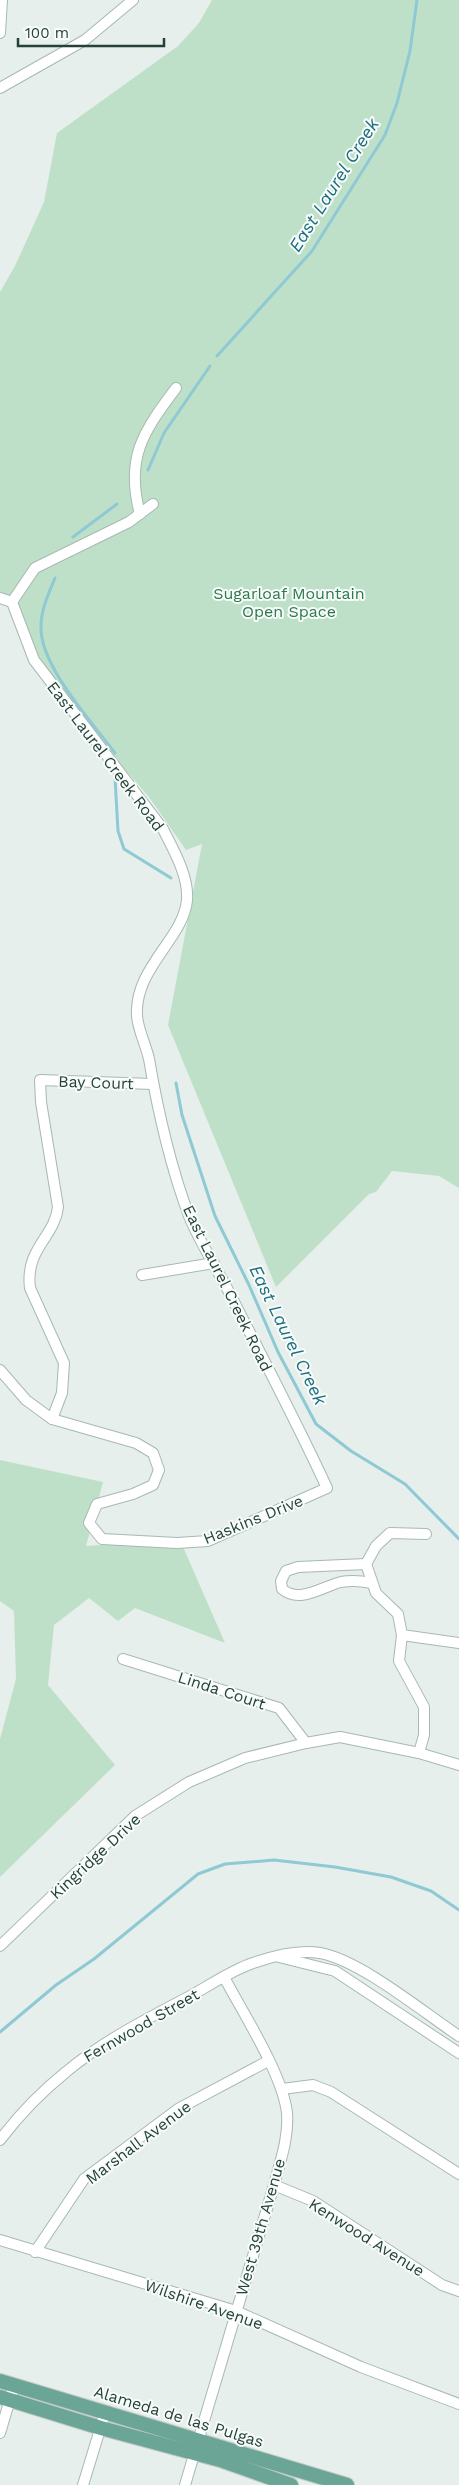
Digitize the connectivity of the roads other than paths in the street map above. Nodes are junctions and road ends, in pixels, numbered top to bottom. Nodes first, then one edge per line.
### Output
1 (2, 0) edge
2 (133, 0) edge
3 (0, 32) edge
4 (0, 88) edge
5 (176, 388) dead end
6 (152, 504) dead end
7 (140, 514) junction
8 (0, 598) edge
9 (12, 602) junction
10 (152, 1084) junction
11 (214, 1264) junction
12 (142, 1275) dead end
13 (0, 1370) edge
14 (52, 1419) junction
15 (327, 1488) joint
16 (426, 1534) dead end
17 (366, 1564) junction
18 (372, 1583) junction
19 (402, 1635) junction
20 (459, 1643) edge
21 (123, 1659) dead end
22 (306, 1743) junction
23 (419, 1753) junction
24 (459, 1765) edge
25 (0, 1946) edge
26 (278, 1956) junction
27 (224, 1978) junction
28 (459, 2036) edge
29 (459, 2053) edge
30 (268, 2061) junction
31 (282, 2089) junction
32 (0, 2140) edge
33 (459, 2174) edge
34 (274, 2185) junction
35 (0, 2240) edge
36 (35, 2252) junction
37 (459, 2291) edge
38 (236, 2311) junction
39 (0, 2381) edge
40 (14, 2386) junction
41 (5, 2399) edge
42 (459, 2404) edge
43 (105, 2412) junction
44 (101, 2428) junction
45 (0, 2433) edge
46 (199, 2439) junction
47 (194, 2453) junction
48 (298, 2471) junction
49 (82, 2485) edge
50 (184, 2485) edge
51 (292, 2485) edge
52 (348, 2485) edge

1 - 3 street
2 - 4 street
5 - 7 street
6 - 7 street
7 - 9 street
8 - 9 street
9 - 10 street, East Laurel Creek Road
10 - 11 street, East Laurel Creek Road
10 - 14 street, Bay Court
11 - 12 street
11 - 15 street, East Laurel Creek Road
13 - 14 street, Haskins Drive
14 - 15 street, Haskins Drive
16 - 17 street
17 - 18 street
17 - 18 street
18 - 19 street
19 - 20 street
19 - 23 street
21 - 22 street, Linda Court
22 - 23 street, Kingridge Drive
22 - 25 street, Kingridge Drive
23 - 24 street, Kingridge Drive
26 - 27 street, Fernwood Street
26 - 28 street, Fernwood Street
26 - 29 street
27 - 30 street, West 39th Avenue
27 - 32 street, Fernwood Street
30 - 31 street, West 39th Avenue
30 - 36 street, Marshall Avenue
31 - 33 street
31 - 34 street, West 39th Avenue
34 - 37 street, Kenwood Avenue
34 - 38 street, West 39th Avenue
35 - 36 street, Wilshire Avenue
36 - 38 street, Wilshire Avenue
38 - 42 street, Wilshire Avenue
38 - 46 street, West 39th Avenue
39 - 40 main road, Alameda de las Pulgas
40 - 41 street
40 - 43 main road, Alameda de las Pulgas
41 - 44 main road, Alameda de las Pulgas
41 - 45 street
43 - 44 street
43 - 46 main road, Alameda de las Pulgas
44 - 47 main road, Alameda de las Pulgas
44 - 49 street
46 - 47 street, West 39th Avenue
46 - 48 main road, Alameda de las Pulgas
47 - 50 street, West 39th Avenue
47 - 51 main road, Alameda de las Pulgas
48 - 51 street
48 - 52 main road, Alameda de las Pulgas

